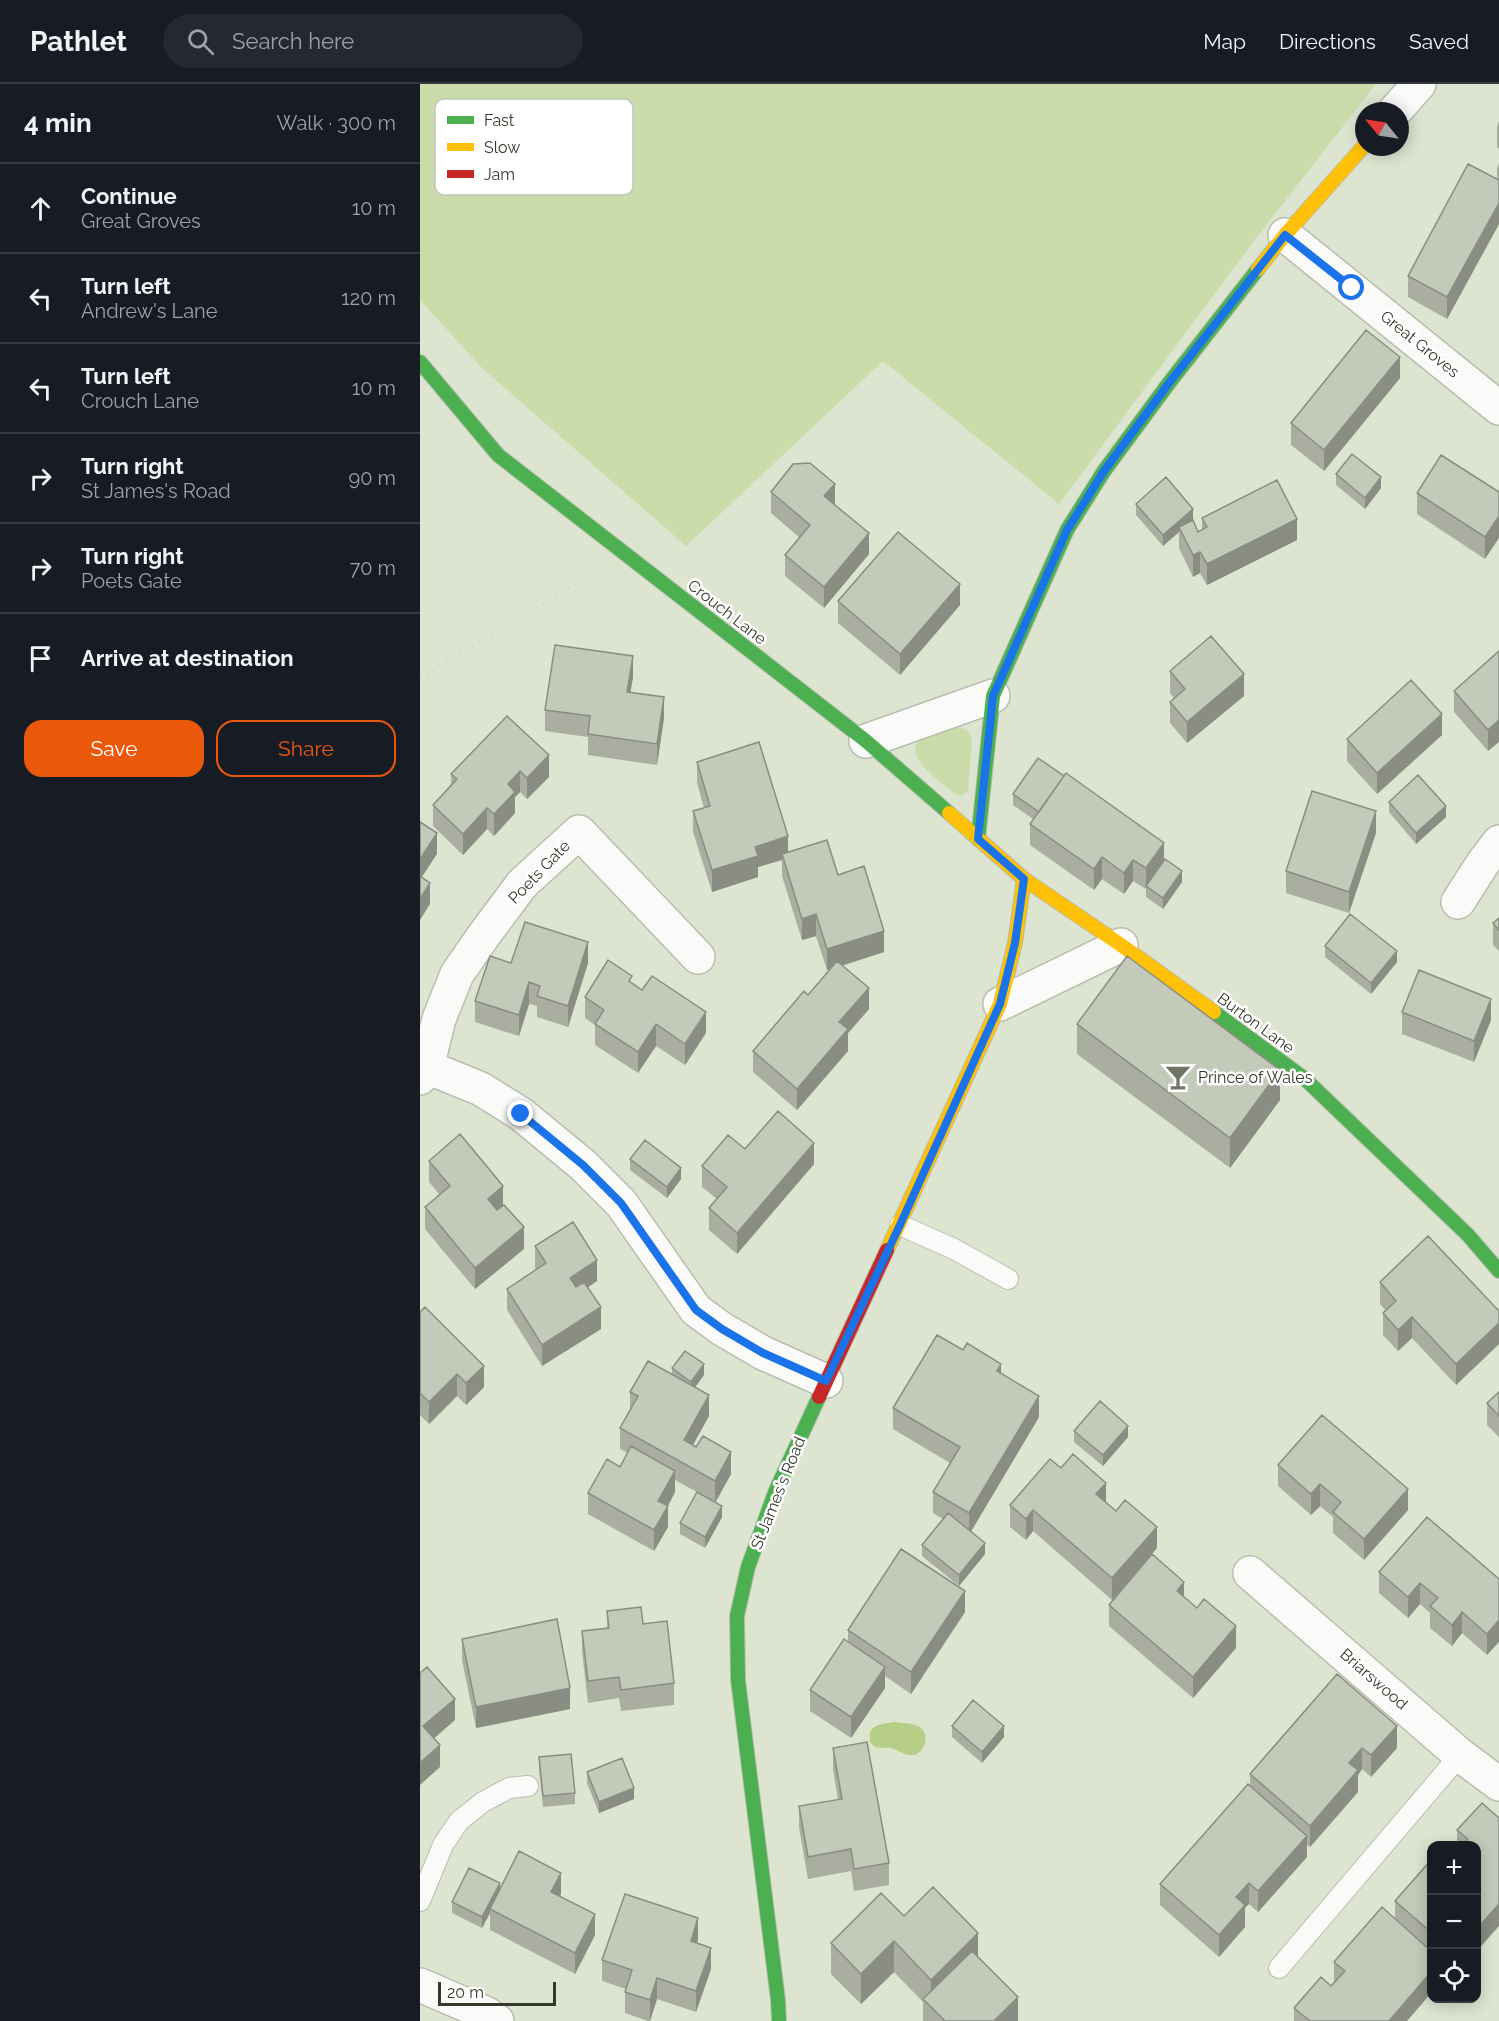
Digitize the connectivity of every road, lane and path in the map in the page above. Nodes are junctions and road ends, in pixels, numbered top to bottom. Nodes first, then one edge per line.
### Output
1 (1419, 84) edge
2 (1403, 102) edge
3 (1355, 156) edge
4 (1285, 235) junction
5 (420, 362) edge
6 (1499, 408) edge
7 (625, 554) junction
8 (420, 678) edge
9 (993, 696) junction
10 (866, 741) junction
11 (978, 839) junction
12 (1499, 842) edge
13 (1024, 879) junction
14 (1458, 902) dead end
15 (1121, 945) junction
16 (699, 957) dead end
17 (1000, 1004) junction
18 (423, 1072) edge
19 (900, 1225) junction
20 (1499, 1271) edge
21 (1008, 1280) dead end
22 (826, 1381) junction
23 (1250, 1573) dead end
24 (1460, 1755) junction
25 (1499, 1784) edge
26 (528, 1786) dead end
27 (420, 1901) edge
28 (1279, 1968) dead end
29 (420, 1985) edge
30 (497, 2021) edge
31 (779, 2021) edge

1 - 2 street
3 - 4 street
4 - 6 street, Great Groves
4 - 9 street
5 - 7 street, Crouch Lane
7 - 8 path
7 - 10 street, Crouch Lane
9 - 10 street
9 - 11 street
10 - 11 street, Crouch Lane
11 - 13 street, Crouch Lane
12 - 14 street
13 - 15 street, Burton Lane
13 - 17 street, St James's Road
15 - 17 street
15 - 20 street, Burton Lane
16 - 18 street, Poets Gate
17 - 19 street, St James's Road
18 - 22 street, Poets Gate
19 - 21 lane
19 - 22 street, St James's Road
22 - 31 street, St James's Road
23 - 24 street, Briarswood
24 - 25 street, Briarswood
24 - 28 lane
26 - 27 lane
29 - 30 street

